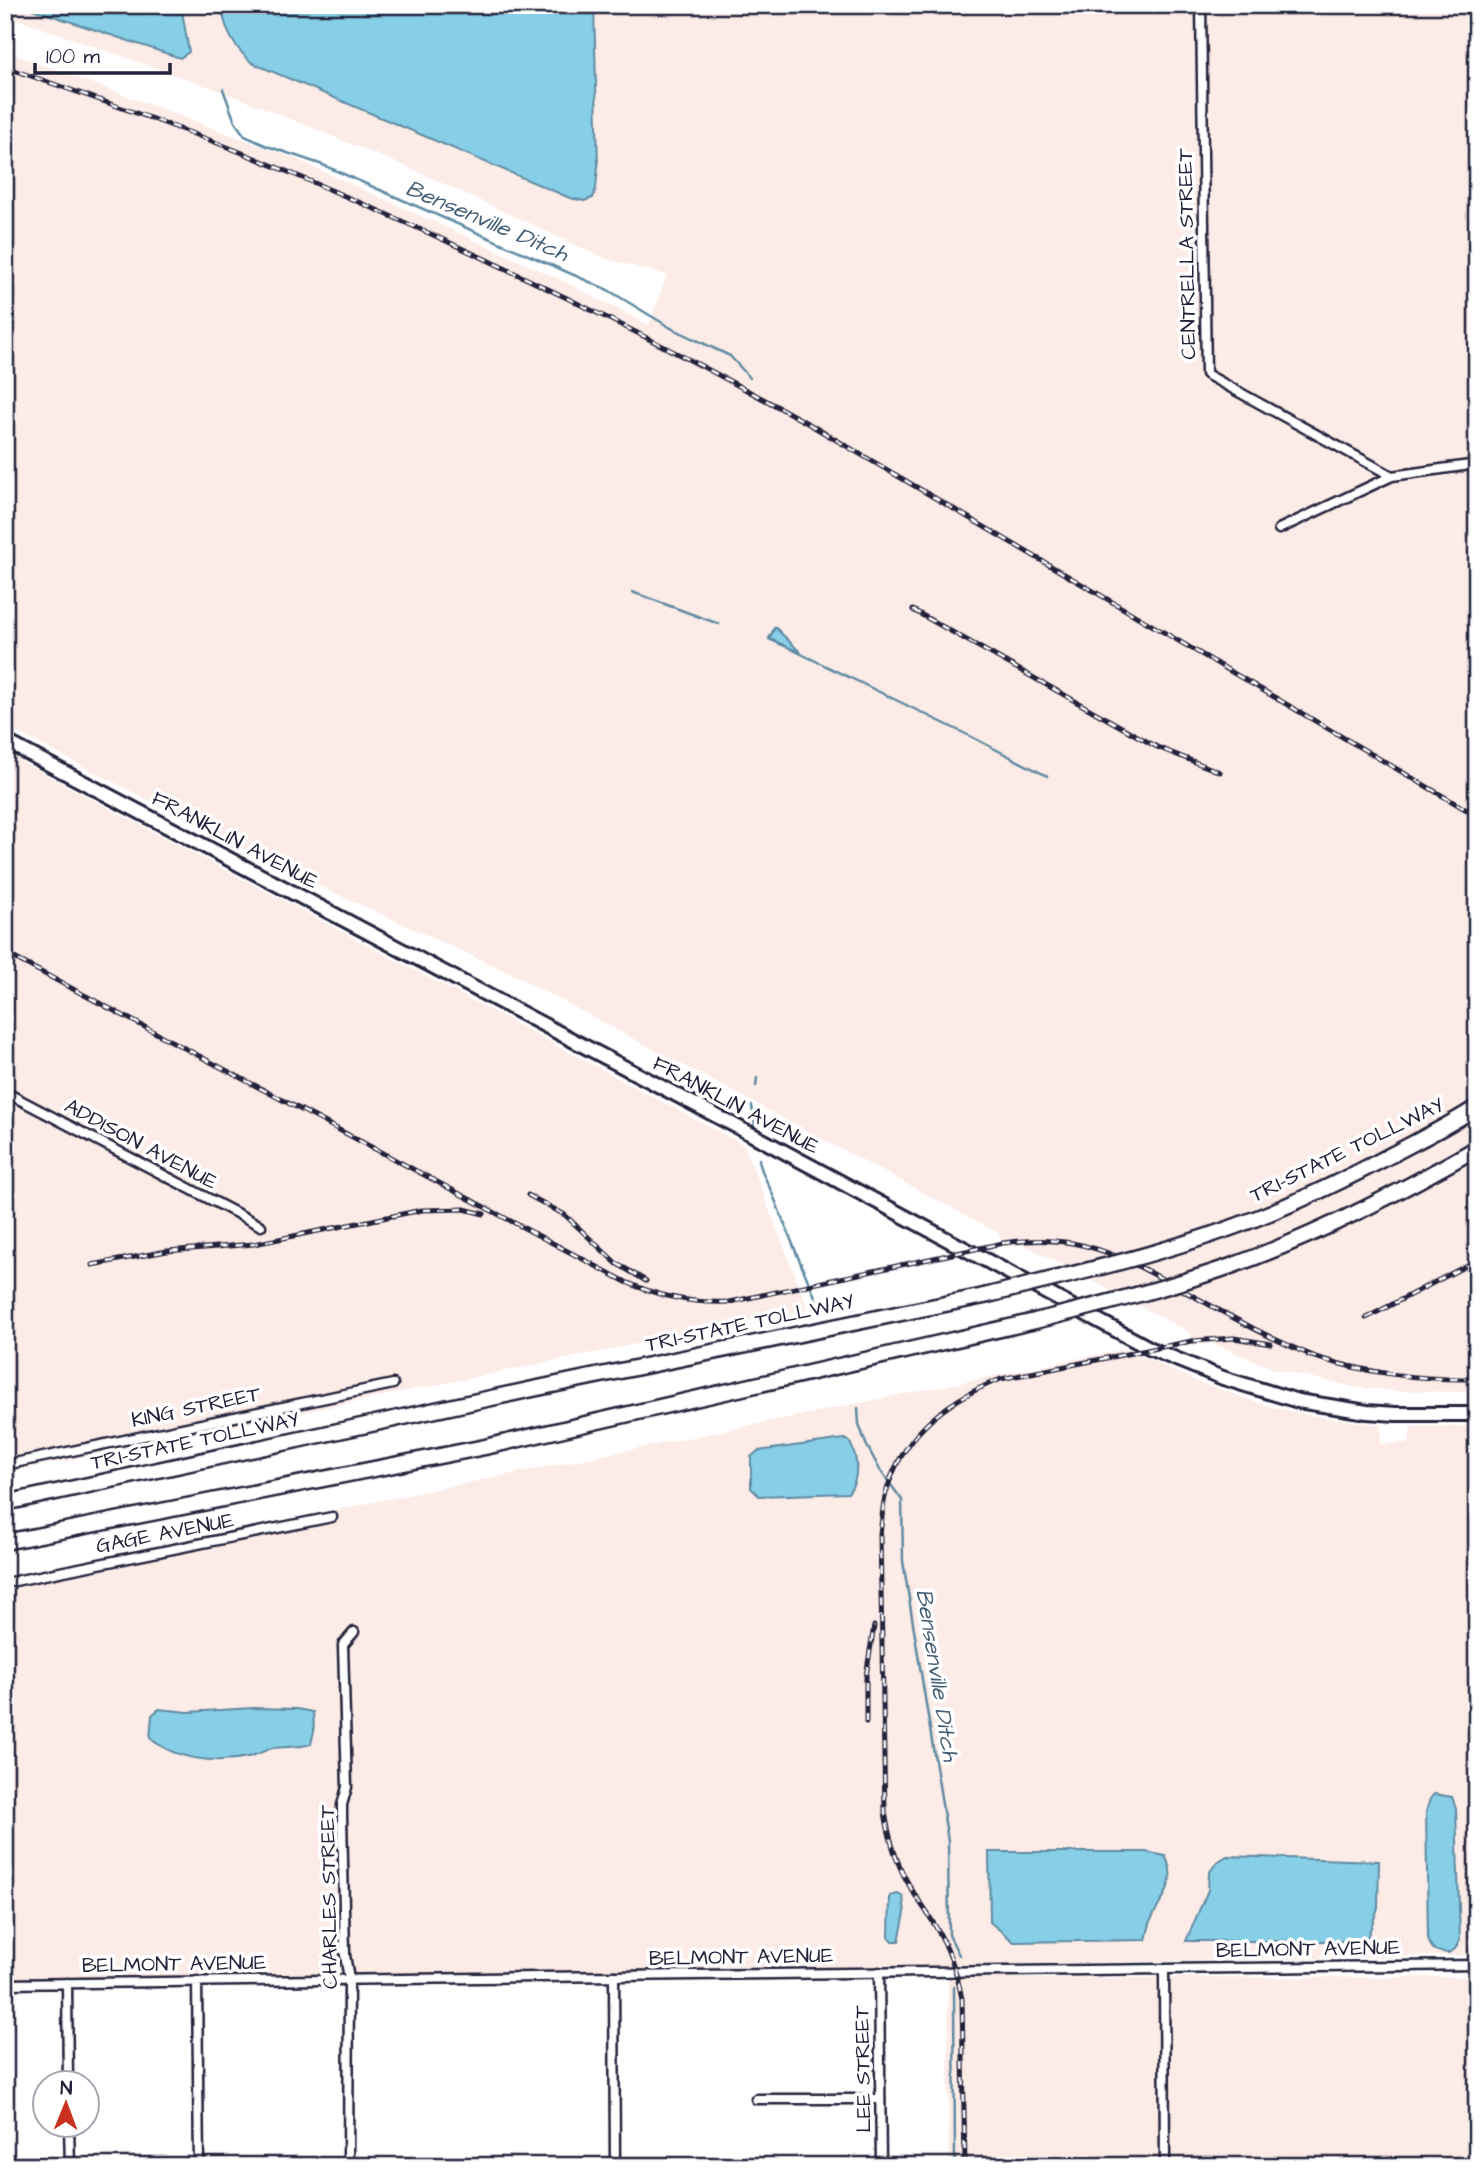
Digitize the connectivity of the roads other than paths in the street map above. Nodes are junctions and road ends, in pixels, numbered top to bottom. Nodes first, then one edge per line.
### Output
1 (1201, 5) edge
2 (1477, 464) edge
3 (1392, 477) junction
4 (1279, 529) dead end
5 (5, 741) edge
6 (5, 1092) edge
7 (1477, 1107) edge
8 (1477, 1148) edge
9 (261, 1226) dead end
10 (393, 1384) dead end
11 (1477, 1414) edge
12 (5, 1465) edge
13 (5, 1503) edge
14 (332, 1517) dead end
15 (5, 1542) edge
16 (5, 1583) edge
17 (354, 1632) dead end
18 (1477, 1965) edge
19 (1164, 1969) junction
20 (879, 1972) junction
21 (614, 1976) junction
22 (349, 1979) junction
23 (197, 1981) junction
24 (67, 1983) junction
25 (5, 1984) edge
26 (68, 2070) edge
27 (756, 2099) dead end
28 (880, 2099) junction
29 (69, 2140) edge
30 (69, 2166) edge
31 (199, 2166) edge
32 (348, 2166) edge
33 (614, 2166) edge
34 (881, 2166) edge
35 (1165, 2166) edge

1 - 3 street, CENTRELLA STREET
2 - 3 street
3 - 4 street
5 - 11 main road, FRANKLIN AVENUE
6 - 9 street, ADDISON AVENUE
7 - 13 highway, TRI-STATE TOLLWAY, bridge
8 - 15 highway, bridge
10 - 12 street, KING STREET
14 - 16 street, GAGE AVENUE
17 - 22 street, CHARLES STREET
18 - 19 street, BELMONT AVENUE
19 - 20 street, BELMONT AVENUE
19 - 35 street
20 - 21 street, BELMONT AVENUE
20 - 28 street, LEE STREET
21 - 22 street, BELMONT AVENUE
21 - 33 street
22 - 23 street, BELMONT AVENUE
22 - 32 street, CHARLES STREET
23 - 24 street, BELMONT AVENUE
23 - 31 street
24 - 25 street, BELMONT AVENUE
24 - 26 street
27 - 28 street
28 - 34 street, LEE STREET
29 - 30 street

